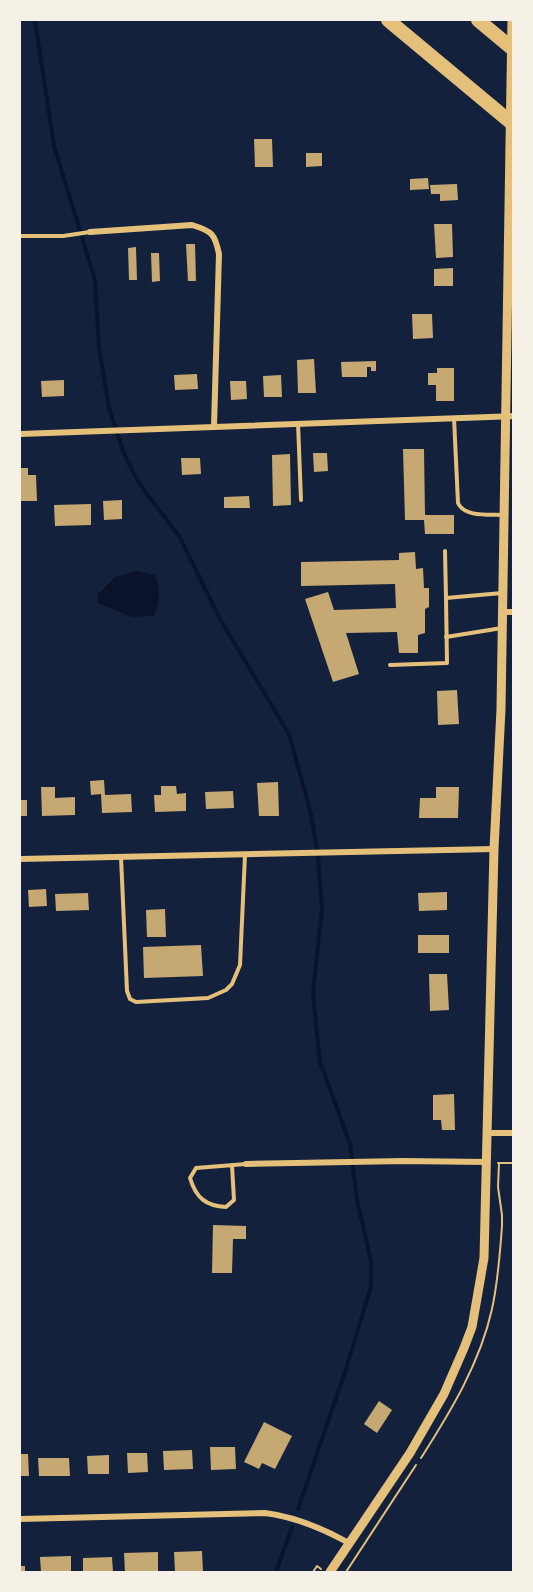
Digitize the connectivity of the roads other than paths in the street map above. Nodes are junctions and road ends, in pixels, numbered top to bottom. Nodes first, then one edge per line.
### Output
1 (388, 20) edge
2 (477, 20) edge
3 (512, 20) edge
4 (513, 50) edge
5 (513, 124) edge
6 (90, 232) joint
7 (20, 236) edge
8 (510, 399) edge
9 (510, 416) edge
10 (454, 418) junction
11 (298, 423) junction
12 (214, 426) junction
13 (20, 434) edge
14 (301, 500) dead end
15 (505, 515) junction
16 (445, 551) dead end
17 (503, 593) junction
18 (446, 598) junction
19 (503, 612) junction
20 (513, 612) edge
21 (502, 628) junction
22 (446, 637) junction
23 (390, 665) dead end
24 (494, 849) junction
25 (245, 854) junction
26 (121, 857) junction
27 (20, 859) edge
28 (487, 1132) junction
29 (513, 1133) edge
30 (487, 1162) junction
31 (246, 1164) joint
32 (232, 1165) junction
33 (20, 1519) edge
34 (349, 1543) junction
35 (327, 1571) edge

1 - 5 highway
2 - 4 highway
3 - 8 street
6 - 7 lane
6 - 12 street
8 - 9 street
9 - 10 street
9 - 15 street
10 - 11 street
10 - 15 lane
11 - 12 street
11 - 14 lane
12 - 13 street
15 - 17 street
16 - 18 lane
17 - 18 lane
17 - 19 street
18 - 22 lane
19 - 20 street
19 - 21 street
21 - 22 lane
21 - 24 street
22 - 23 lane
24 - 25 street
24 - 28 street
25 - 26 street
25 - 26 lane
26 - 27 street
28 - 29 street
28 - 30 street
30 - 31 street
30 - 34 street
31 - 32 lane
32 - 32 lane
33 - 34 street
34 - 35 street

